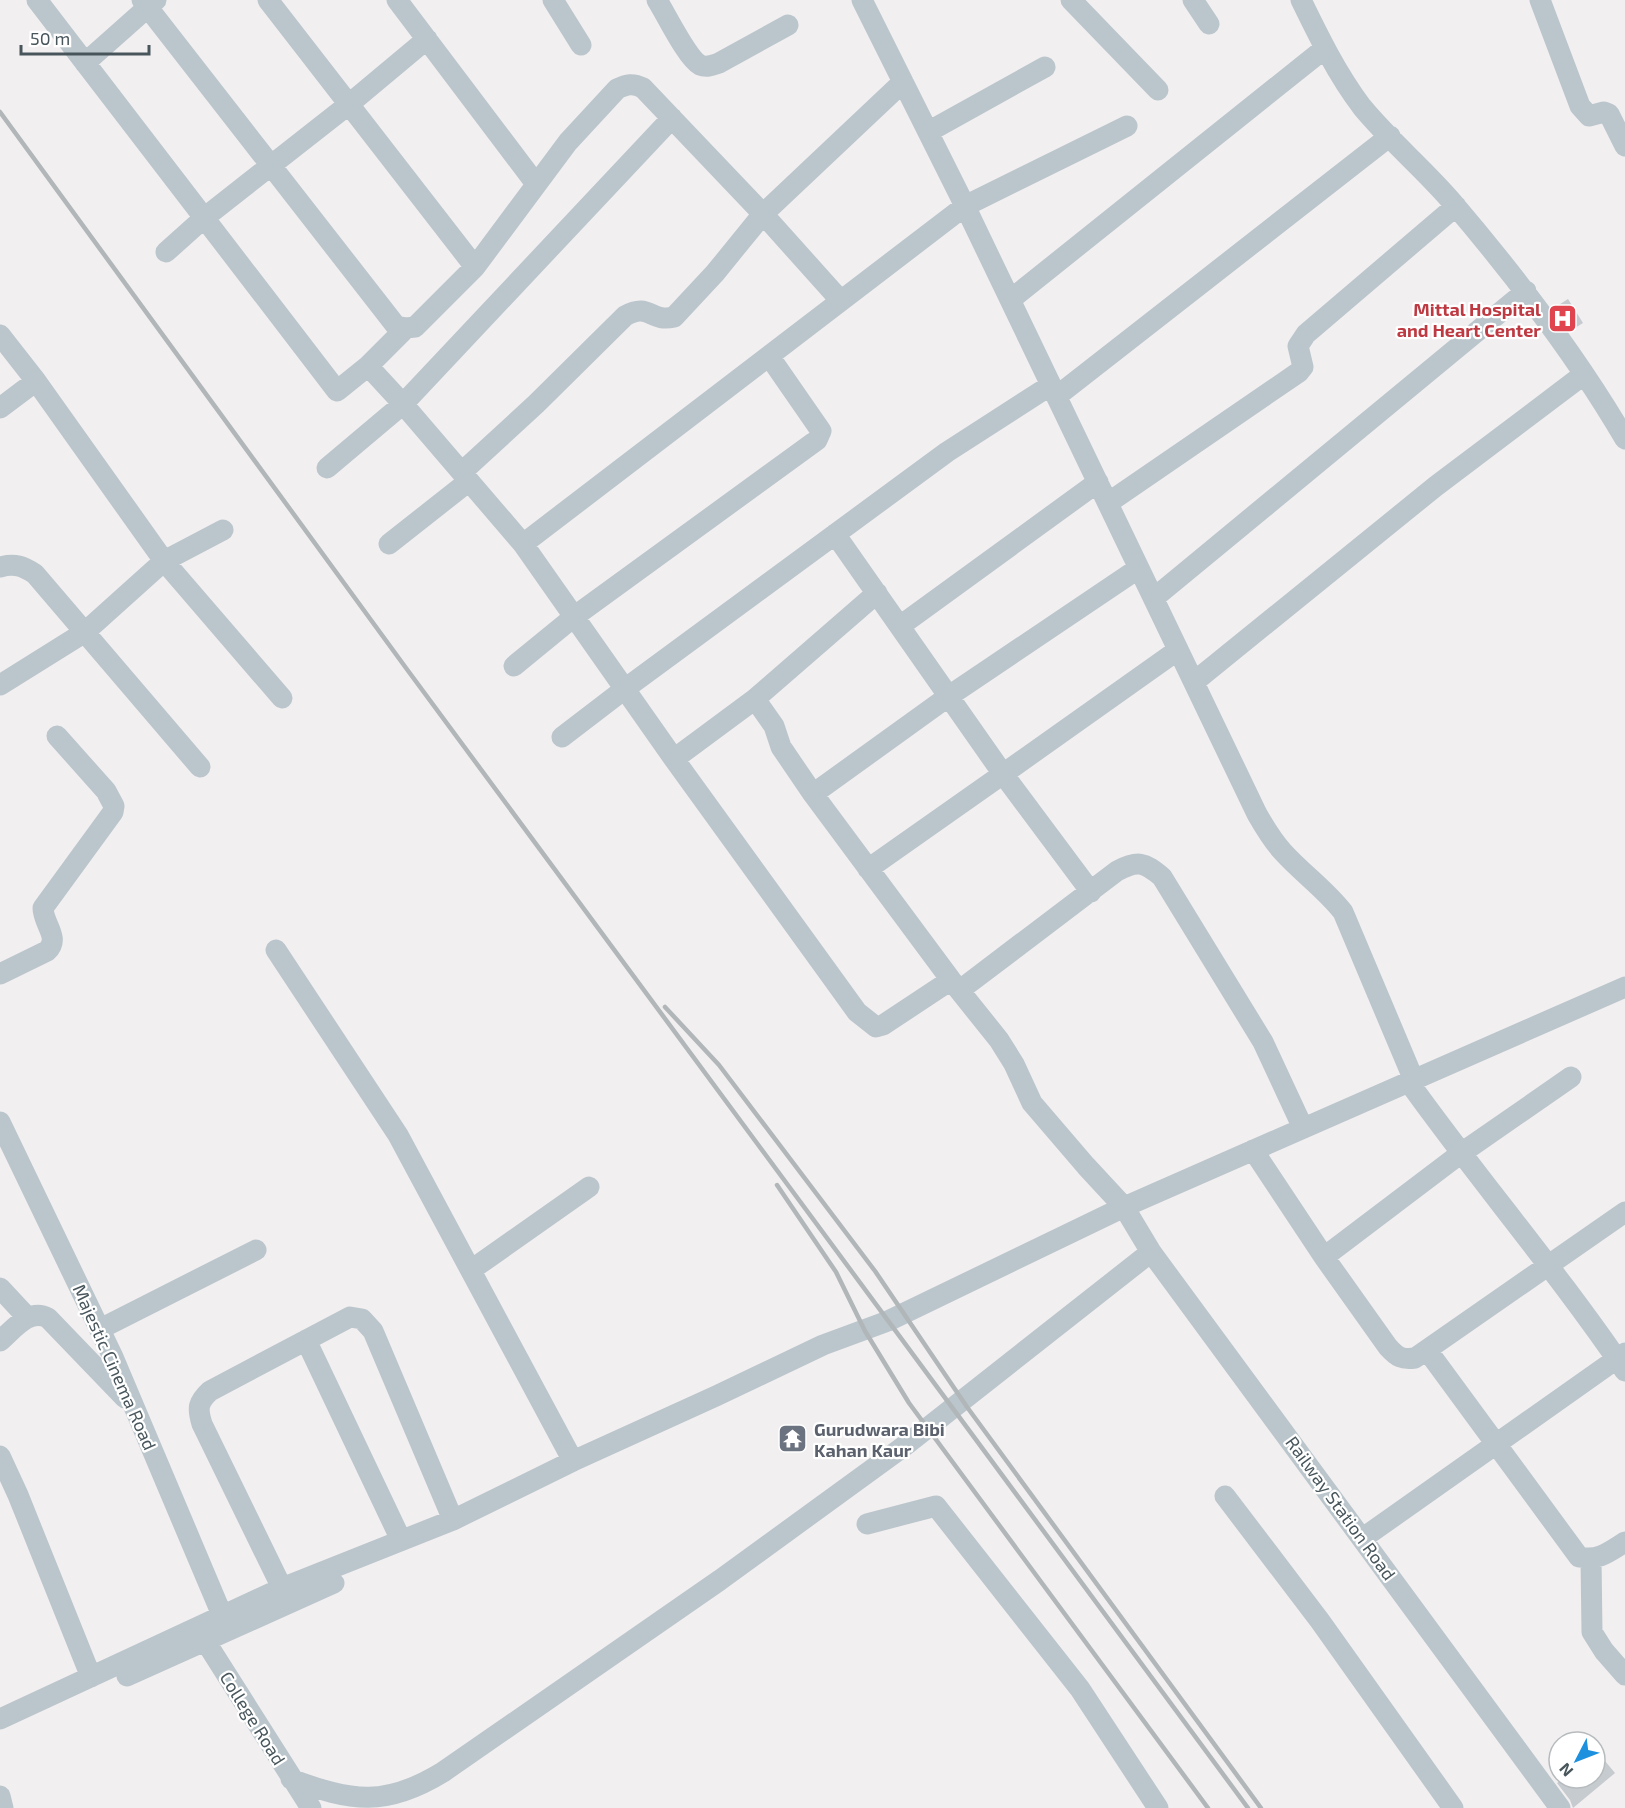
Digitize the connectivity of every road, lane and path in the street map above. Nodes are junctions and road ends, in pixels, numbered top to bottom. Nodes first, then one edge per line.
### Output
1 (37, 0) edge
2 (268, 0) edge
3 (397, 0) edge
4 (553, 0) edge
5 (657, 0) edge
6 (862, 0) edge
7 (1071, 0) edge
8 (1192, 0) edge
9 (1301, 0) edge
10 (1540, 0) edge
11 (148, 2) edge
12 (1209, 24) dead end
13 (788, 25) dead end
14 (427, 39) junction
15 (581, 45) dead end
16 (1324, 49) junction
17 (85, 63) junction
18 (1045, 67) dead end
19 (903, 82) junction
20 (1158, 90) dead end
21 (348, 105) junction
22 (672, 118) junction
23 (1127, 126) dead end
24 (928, 132) junction
25 (1390, 136) junction
26 (1625, 146) edge
27 (271, 164) junction
28 (536, 184) junction
29 (965, 206) junction
30 (1456, 206) junction
31 (763, 214) junction
32 (204, 218) junction
33 (166, 252) dead end
34 (475, 267) junction
35 (1526, 291) junction
36 (1010, 300) junction
37 (841, 301) junction
38 (406, 328) junction
39 (0, 335) edge
40 (769, 356) junction
41 (368, 366) junction
42 (1583, 375) junction
43 (36, 381) junction
44 (1054, 390) junction
45 (403, 404) junction
46 (0, 408) edge
47 (1622, 427) edge
48 (327, 468) dead end
49 (465, 477) junction
50 (1098, 482) junction
51 (1108, 503) junction
52 (223, 530) dead end
53 (835, 534) junction
54 (389, 544) dead end
55 (523, 544) junction
56 (164, 561) junction
57 (0, 567) edge
58 (1139, 568) junction
59 (877, 593) junction
60 (1154, 598) junction
61 (575, 616) junction
62 (900, 626) junction
63 (84, 632) junction
64 (1178, 650) junction
65 (514, 666) dead end
66 (1194, 682) junction
67 (0, 685) edge
68 (626, 688) junction
69 (949, 696) junction
70 (282, 698) dead end
71 (755, 699) junction
72 (57, 736) dead end
73 (562, 737) dead end
74 (674, 759) junction
75 (200, 766) dead end
76 (1004, 774) junction
77 (813, 794) junction
78 (868, 869) junction
79 (1091, 891) junction
80 (276, 950) dead end
81 (0, 974) edge
82 (955, 985) junction
83 (1625, 987) edge
84 (1625, 1001) edge
85 (1571, 1077) dead end
86 (1412, 1083) junction
87 (0, 1122) edge
88 (1303, 1128) junction
89 (1460, 1154) junction
90 (1256, 1155) junction
91 (589, 1187) dead end
92 (1127, 1212) junction
93 (1625, 1212) edge
94 (256, 1250) dead end
95 (1151, 1252) junction
96 (1324, 1257) junction
97 (1548, 1265) junction
98 (471, 1270) junction
99 (0, 1288) edge
100 (27, 1317) junction
101 (100, 1329) junction
102 (306, 1340) junction
103 (0, 1341) edge
104 (1427, 1350) junction
105 (1622, 1361) edge
106 (134, 1407) junction
107 (1497, 1445) junction
108 (0, 1456) edge
109 (573, 1461) junction
110 (1225, 1496) dead end
111 (453, 1520) junction
112 (867, 1524) dead end
113 (1363, 1538) junction
114 (401, 1540) junction
115 (1625, 1542) edge
116 (1591, 1559) junction
117 (282, 1588) junction
118 (222, 1615) junction
119 (201, 1634) junction
120 (1625, 1676) edge
121 (91, 1677) junction
122 (2, 1717) edge
123 (291, 1779) junction
124 (0, 1796) edge
125 (366, 1803) edge
126 (3, 1808) edge
127 (310, 1808) edge
128 (1158, 1808) edge
129 (1453, 1808) edge
130 (1560, 1808) edge

1 - 17 street
2 - 21 street
3 - 14 street
4 - 15 street
5 - 13 street
6 - 19 street
7 - 20 street
8 - 12 street
9 - 16 street
10 - 26 street
11 - 17 street
11 - 27 street
14 - 21 street
14 - 28 street
16 - 25 street
16 - 36 street
17 - 32 street
18 - 24 street
19 - 24 street
19 - 31 street
21 - 27 street
21 - 34 street
22 - 28 street
22 - 31 street
22 - 45 street
23 - 29 street
24 - 29 street
25 - 30 street
25 - 44 street
27 - 32 street
27 - 38 street
28 - 34 street
29 - 36 street
29 - 37 street
30 - 35 street
30 - 51 street
31 - 37 street
31 - 49 street
32 - 33 street
32 - 41 street
34 - 38 street
35 - 42 street
35 - 60 street
36 - 44 street
37 - 40 street
38 - 41 street
39 - 43 street
40 - 55 street
40 - 61 street
41 - 45 street
42 - 47 street
42 - 66 street
43 - 46 street
43 - 56 street
44 - 50 street
44 - 53 street
45 - 48 street
45 - 49 street
49 - 54 street
49 - 55 street
50 - 51 street
50 - 62 street
51 - 58 street
52 - 56 street
53 - 59 street
53 - 68 street
55 - 61 street
56 - 63 street
56 - 70 street
57 - 63 street
58 - 60 street
58 - 69 street
59 - 62 street
59 - 71 street
60 - 64 street
61 - 65 street
61 - 68 street
62 - 69 street
63 - 67 street
63 - 75 street
64 - 66 street
64 - 76 street
66 - 86 street
68 - 73 street
68 - 74 street
69 - 76 street
69 - 77 street
71 - 74 street
71 - 77 street, Railway Station Road
72 - 81 street
74 - 82 street
76 - 78 street
76 - 79 street
77 - 78 street, Railway Station Road
78 - 82 street, Railway Station Road
79 - 82 street
79 - 88 street
80 - 98 street
82 - 92 street, Railway Station Road
83 - 86 street
84 - 86 street
85 - 89 street
86 - 88 street
86 - 89 street
86 - 90 street
87 - 101 street, Majestic Cinema Road
88 - 90 street
89 - 96 street
89 - 97 street
90 - 92 street
90 - 96 street
91 - 98 street
92 - 95 street, Railway Station Road
92 - 109 street
92 - 119 street
93 - 97 street
94 - 101 street
95 - 113 street, Railway Station Road
95 - 125 street
96 - 104 street
97 - 104 street
97 - 105 street
98 - 109 street
99 - 100 street
100 - 103 street
100 - 106 street
101 - 106 street, Majestic Cinema Road
102 - 111 street
102 - 114 street
102 - 117 street
104 - 107 street
105 - 107 street
106 - 118 street, Majestic Cinema Road
107 - 113 street
107 - 116 street
108 - 121 street
109 - 111 street
110 - 129 street
111 - 114 street
112 - 128 street
113 - 130 street, Railway Station Road
114 - 117 street
115 - 116 street
116 - 120 street
117 - 118 street
118 - 119 street
119 - 121 street
119 - 122 street
119 - 123 street, College Road
121 - 122 street
123 - 125 street
123 - 127 street, College Road
124 - 126 street

